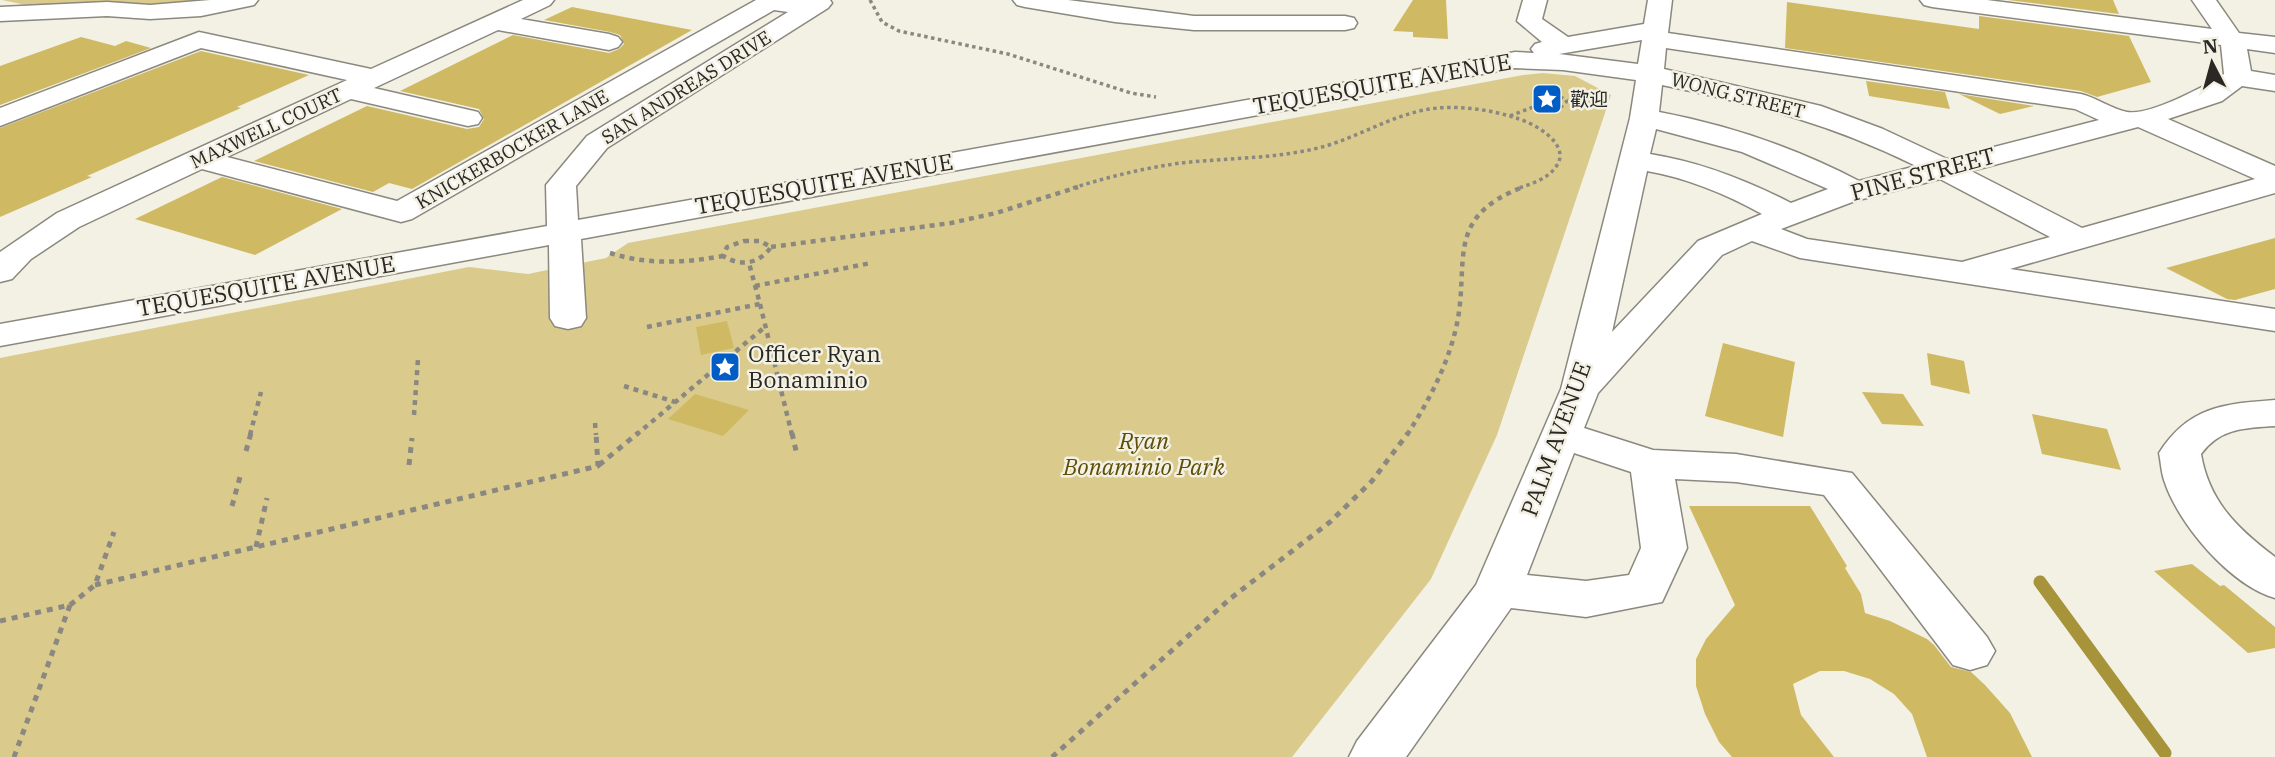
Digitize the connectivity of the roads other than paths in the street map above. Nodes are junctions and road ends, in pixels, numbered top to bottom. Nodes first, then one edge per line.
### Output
1 (246, 0) edge
2 (542, 0) edge
3 (1025, 0) edge
4 (1359, 0) edge
5 (1535, 0) edge
6 (1660, 0) edge
7 (1932, 0) edge
8 (2204, 0) edge
9 (818, 5) edge
10 (1194, 11) edge
11 (0, 14) edge
12 (496, 22) junction
13 (1656, 35) junction
14 (2230, 39) junction
15 (609, 43) dead end
16 (2275, 45) edge
17 (1562, 46) junction
18 (1515, 60) junction
19 (1649, 74) junction
20 (2237, 77) junction
21 (374, 78) junction
22 (2275, 83) edge
23 (348, 90) junction
24 (468, 117) dead end
25 (0, 118) edge
26 (1644, 118) junction
27 (2134, 120) junction
28 (199, 159) junction
29 (1632, 160) junction
30 (1943, 168) junction
31 (2275, 177) edge
32 (2275, 183) edge
33 (1855, 191) junction
34 (1789, 215) junction
35 (1751, 229) junction
36 (564, 231) junction
37 (2078, 239) junction
38 (0, 272) edge
39 (1961, 272) junction
40 (568, 318) dead end
41 (2275, 320) edge
42 (0, 335) edge
43 (1580, 389) junction
44 (2275, 412) edge
45 (1561, 435) junction
46 (1651, 464) junction
47 (2275, 581) edge
48 (1498, 589) junction
49 (1970, 651) dead end
50 (1377, 757) edge

1 - 11 street
2 - 12 street, MAXWELL COURT
3 - 10 street
4 - 10 street
5 - 17 street
6 - 13 street, PALM AVENUE
7 - 14 street
8 - 14 street
9 - 28 street, KNICKERBOCKER LANE
9 - 36 street, SAN ANDREAS DRIVE
12 - 15 street
12 - 21 street, MAXWELL COURT
13 - 17 street
13 - 19 street, PALM AVENUE
13 - 27 street
14 - 16 street
14 - 20 street
17 - 18 street
18 - 19 street, TEQUESQUITE AVENUE
18 - 36 street, TEQUESQUITE AVENUE
19 - 26 street, PALM AVENUE
19 - 30 street, WONG STREET
20 - 22 street
20 - 27 street, PINE STREET
21 - 23 street, MAXWELL COURT
21 - 25 street
23 - 24 street
23 - 28 street, MAXWELL COURT
26 - 29 street, PALM AVENUE
26 - 33 street
27 - 30 street, PINE STREET
27 - 31 street
28 - 38 street, MAXWELL COURT
29 - 34 street
29 - 43 street, PALM AVENUE
30 - 33 street, PINE STREET
30 - 37 street, WONG STREET
32 - 37 street
33 - 34 street, PINE STREET
34 - 35 street, PINE STREET
35 - 39 street
35 - 43 street, PINE STREET
36 - 40 street, SAN ANDREAS DRIVE
36 - 42 street, TEQUESQUITE AVENUE
37 - 39 street
39 - 41 street
43 - 45 street, PALM AVENUE
44 - 47 street
45 - 46 street
45 - 48 street, PALM AVENUE
46 - 48 street
46 - 49 street
48 - 50 street, PALM AVENUE

